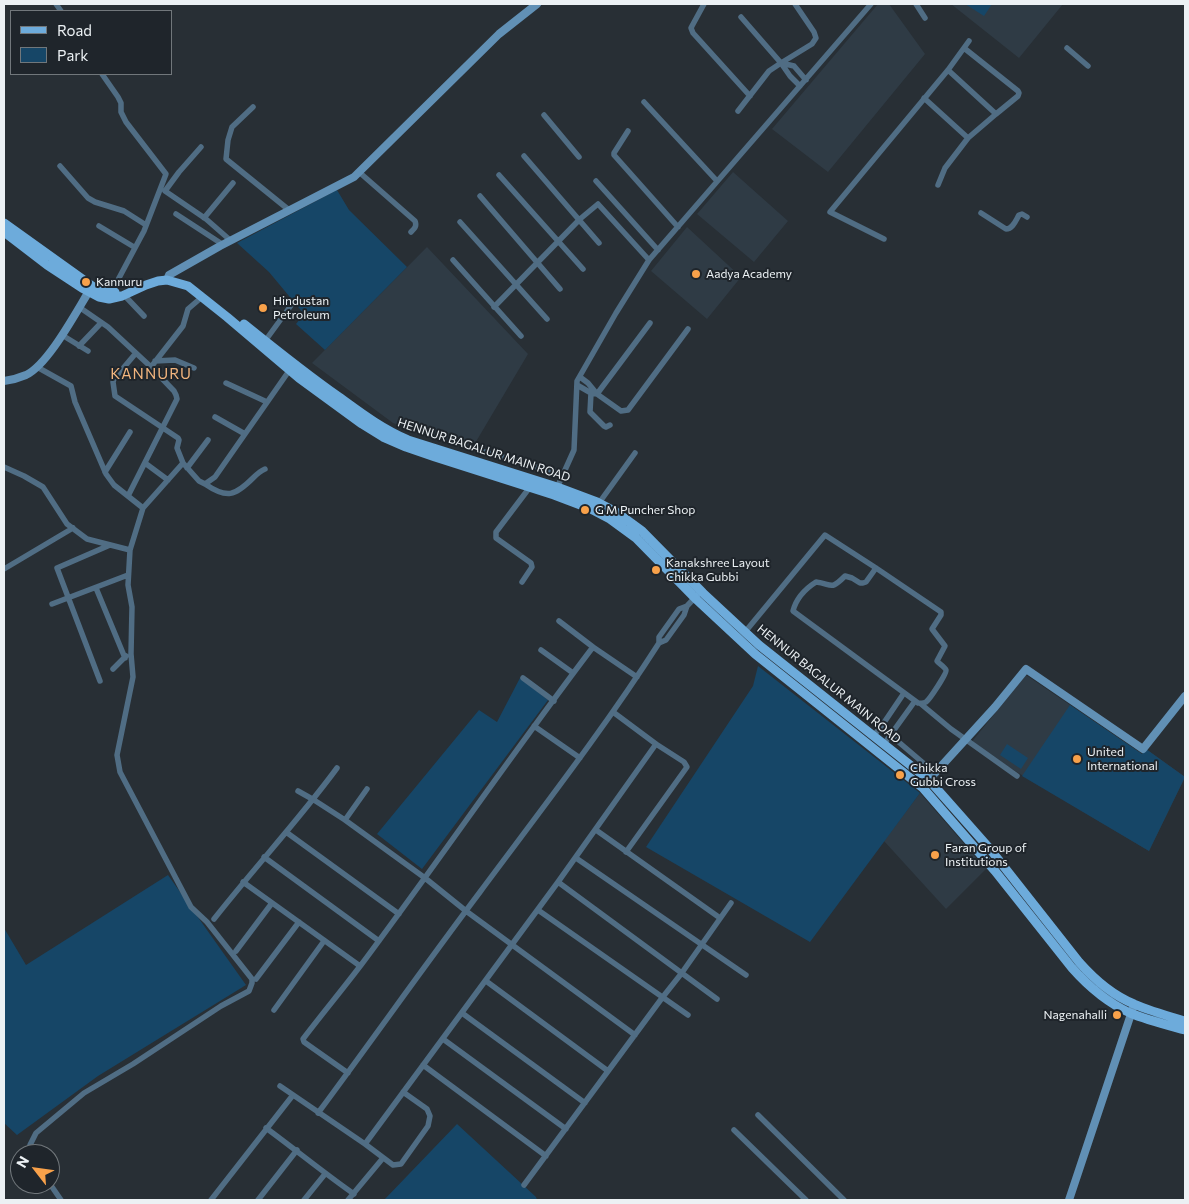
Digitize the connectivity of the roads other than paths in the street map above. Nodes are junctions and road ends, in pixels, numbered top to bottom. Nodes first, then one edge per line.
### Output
1 (537, 4) edge
2 (704, 4) edge
3 (795, 4) edge
4 (871, 4) edge
5 (916, 4) edge
6 (741, 17) dead end
7 (925, 18) dead end
8 (969, 41) dead end
9 (964, 48) junction
10 (1067, 48) dead end
11 (782, 63) junction
12 (1088, 66) dead end
13 (948, 70) junction
14 (103, 75) edge
15 (806, 80) junction
16 (800, 86) junction
17 (750, 96) junction
18 (924, 98) junction
19 (644, 102) dead end
20 (253, 107) dead end
21 (738, 111) dead end
22 (996, 114) junction
23 (544, 116) dead end
24 (628, 131) dead end
25 (968, 138) junction
26 (201, 146) dead end
27 (524, 156) dead end
28 (579, 157) dead end
29 (60, 166) dead end
30 (359, 172) junction
31 (499, 175) dead end
32 (717, 181) junction
33 (596, 182) dead end
34 (233, 183) dead end
35 (938, 185) dead end
36 (480, 196) dead end
37 (289, 210) junction
38 (981, 213) dead end
39 (176, 214) dead end
40 (1027, 217) dead end
41 (204, 218) junction
42 (580, 219) junction
43 (460, 222) dead end
44 (4, 223) edge
45 (146, 225) junction
46 (99, 226) dead end
47 (678, 227) junction
48 (4, 232) edge
49 (411, 232) dead end
50 (884, 239) dead end
51 (230, 240) junction
52 (559, 240) junction
53 (599, 243) dead end
54 (222, 244) junction
55 (134, 248) junction
56 (658, 250) junction
57 (452, 260) dead end
58 (649, 260) junction
59 (537, 263) junction
60 (583, 269) dead end
61 (168, 278) junction
62 (517, 285) junction
63 (90, 289) junction
64 (560, 289) dead end
65 (111, 293) junction
66 (124, 295) junction
67 (202, 297) junction
68 (292, 304) dead end
69 (79, 307) junction
70 (494, 307) junction
71 (144, 316) dead end
72 (547, 318) dead end
73 (102, 323) junction
74 (650, 323) dead end
75 (688, 329) dead end
76 (249, 332) junction
77 (62, 335) junction
78 (521, 336) dead end
79 (265, 341) junction
80 (79, 346) junction
81 (88, 351) dead end
82 (136, 353) junction
83 (155, 360) junction
84 (151, 366) junction
85 (291, 367) junction
86 (37, 368) junction
87 (194, 368) dead end
88 (580, 377) junction
89 (4, 381) edge
90 (226, 383) dead end
91 (577, 385) junction
92 (594, 393) junction
93 (267, 402) junction
94 (215, 416) dead end
95 (610, 425) dead end
96 (163, 428) junction
97 (130, 432) dead end
98 (245, 434) junction
99 (208, 440) dead end
100 (486, 452) dead end
101 (635, 453) dead end
102 (145, 463) junction
103 (185, 465) junction
104 (4, 467) edge
105 (265, 469) dead end
106 (105, 472) junction
107 (562, 474) junction
108 (168, 480) junction
109 (205, 484) junction
110 (530, 487) junction
111 (555, 491) junction
112 (128, 496) junction
113 (599, 503) junction
114 (143, 508) junction
115 (73, 528) junction
116 (110, 545) junction
117 (130, 550) junction
118 (876, 568) junction
119 (4, 569) edge
120 (128, 575) junction
121 (522, 582) dead end
122 (96, 588) junction
123 (698, 595) junction
124 (68, 598) junction
125 (52, 604) dead end
126 (559, 622) dead end
127 (745, 632) junction
128 (594, 647) junction
129 (541, 650) dead end
130 (128, 656) junction
131 (113, 669) dead end
132 (573, 673) junction
133 (637, 677) junction
134 (523, 678) dead end
135 (100, 681) dead end
136 (904, 693) junction
137 (1185, 696) edge
138 (554, 701) junction
139 (915, 701) junction
140 (921, 704) junction
141 (613, 712) junction
142 (534, 726) junction
143 (881, 727) junction
144 (891, 735) junction
145 (873, 736) junction
146 (965, 740) junction
147 (656, 744) junction
148 (884, 744) junction
149 (580, 758) junction
150 (336, 768) dead end
151 (932, 776) junction
152 (1017, 776) dead end
153 (923, 788) junction
154 (368, 789) dead end
155 (298, 791) dead end
156 (314, 800) junction
157 (345, 820) junction
158 (596, 830) junction
159 (286, 832) junction
160 (626, 852) junction
161 (264, 857) junction
162 (576, 858) junction
163 (425, 878) junction
164 (243, 882) junction
165 (558, 882) junction
166 (272, 903) junction
167 (731, 903) dead end
168 (466, 910) junction
169 (538, 910) junction
170 (399, 914) junction
171 (720, 918) junction
172 (214, 920) dead end
173 (299, 922) junction
174 (324, 941) junction
175 (379, 941) junction
176 (512, 945) junction
177 (701, 945) junction
178 (236, 951) dead end
179 (360, 966) junction
180 (681, 974) junction
181 (746, 976) dead end
182 (256, 979) dead end
183 (486, 981) junction
184 (662, 998) junction
185 (717, 999) dead end
186 (1132, 1009) junction
187 (274, 1010) dead end
188 (462, 1013) junction
189 (688, 1015) dead end
190 (1185, 1022) edge
191 (1185, 1030) edge
192 (635, 1035) junction
193 (443, 1039) junction
194 (423, 1065) junction
195 (608, 1071) junction
196 (348, 1073) junction
197 (280, 1086) dead end
198 (403, 1092) junction
199 (293, 1094) junction
200 (585, 1103) junction
201 (318, 1113) junction
202 (758, 1116) dead end
203 (266, 1128) junction
204 (566, 1129) junction
205 (734, 1130) dead end
206 (30, 1144) edge
207 (365, 1144) junction
208 (297, 1150) junction
209 (546, 1156) junction
210 (383, 1158) junction
211 (325, 1174) junction
212 (524, 1185) dead end
213 (354, 1194) junction
214 (210, 1200) edge
215 (258, 1200) edge
216 (304, 1200) edge
217 (348, 1200) edge
218 (806, 1200) edge
219 (844, 1200) edge
220 (1069, 1200) edge

1 - 30 street
2 - 17 street
3 - 11 street
4 - 15 street
5 - 7 street
6 - 11 street
8 - 9 street
9 - 13 street
9 - 22 street
10 - 12 street
11 - 15 street
11 - 16 street
11 - 17 street
13 - 18 street
13 - 22 street
14 - 45 street
15 - 16 street
16 - 32 street
17 - 21 street
18 - 25 street
18 - 50 street
19 - 32 street
20 - 37 street
22 - 25 street
23 - 28 street
24 - 47 street
25 - 35 street
26 - 41 street
27 - 42 street
29 - 45 street
30 - 37 street
30 - 49 street
31 - 52 street
32 - 47 street
33 - 56 street
34 - 41 street
36 - 59 street
37 - 51 street
38 - 40 street
39 - 54 street
41 - 51 street
42 - 52 street
42 - 53 street
42 - 58 street
43 - 62 street
44 - 63 main road
45 - 55 street
46 - 55 street
47 - 56 street
48 - 63 main road
51 - 54 street
52 - 59 street
52 - 60 street
54 - 61 street
55 - 65 street
56 - 58 street
57 - 70 street
58 - 88 street
59 - 62 street
59 - 64 street
61 - 65 main road
61 - 66 main road
61 - 67 main road, HENNUR BAGALUR MAIN ROAD
61 - 76 main road, HENNUR BAGALUR MAIN ROAD
62 - 70 street
62 - 72 street
63 - 65 main road
63 - 66 main road
63 - 69 street
66 - 71 street
67 - 76 main road, HENNUR BAGALUR MAIN ROAD
67 - 83 street
68 - 79 street
69 - 73 street
69 - 77 street
70 - 78 street
73 - 80 street
73 - 82 street
74 - 92 street
75 - 92 street
76 - 79 main road, HENNUR BAGALUR MAIN ROAD
76 - 85 main road, HENNUR BAGALUR MAIN ROAD
77 - 80 street
77 - 86 street
79 - 85 main road, HENNUR BAGALUR MAIN ROAD
80 - 81 street
82 - 84 street
82 - 96 street
83 - 84 street
83 - 87 street
84 - 96 street
85 - 93 street
85 - 110 main road, HENNUR BAGALUR MAIN ROAD
85 - 111 main road, HENNUR BAGALUR MAIN ROAD
86 - 89 street
86 - 106 street
88 - 91 street
88 - 92 street
90 - 93 street
91 - 92 street
91 - 107 street
92 - 95 street
93 - 98 street
94 - 98 street
96 - 102 street
96 - 103 street
97 - 106 street
98 - 109 street
99 - 103 street
100 - 107 street
101 - 113 street
102 - 108 street
102 - 112 street
103 - 108 street
103 - 109 street
104 - 115 street
105 - 109 street
106 - 112 street
107 - 111 street
108 - 114 street
110 - 111 main road, HENNUR BAGALUR MAIN ROAD
110 - 121 street
111 - 113 main road, HENNUR BAGALUR MAIN ROAD
111 - 123 main road, HENNUR BAGALUR MAIN ROAD
112 - 114 street
113 - 123 main road, HENNUR BAGALUR MAIN ROAD
114 - 117 street
115 - 116 street
115 - 119 street
116 - 117 street
116 - 124 street
117 - 120 street
118 - 127 street
118 - 136 street
118 - 140 street
120 - 122 street
120 - 130 street
122 - 124 street
122 - 130 street
123 - 127 main road, HENNUR BAGALUR MAIN ROAD
123 - 133 street
123 - 153 main road, HENNUR BAGALUR MAIN ROAD
124 - 125 street
124 - 135 street
126 - 128 street
127 - 145 main road, HENNUR BAGALUR MAIN ROAD
128 - 132 street
128 - 133 street
129 - 132 street
130 - 131 street
130 - 206 street
132 - 138 street
133 - 141 street
134 - 138 street
136 - 139 street
136 - 143 street
137 - 146 street
138 - 142 street
139 - 140 street
139 - 144 street
140 - 146 street
141 - 147 street
141 - 149 street
142 - 149 street
142 - 163 street
143 - 144 street
143 - 145 street
144 - 148 street
144 - 151 street
145 - 148 main road, HENNUR BAGALUR MAIN ROAD
146 - 151 street
146 - 152 street
147 - 158 street
147 - 160 street
148 - 151 main road, HENNUR BAGALUR MAIN ROAD
149 - 168 street
150 - 156 street
151 - 153 street
151 - 186 main road, HENNUR BAGALUR MAIN ROAD
153 - 186 main road, HENNUR BAGALUR MAIN ROAD
154 - 157 street
155 - 156 street
156 - 157 street
156 - 159 street
157 - 163 street
158 - 160 street
158 - 162 street
159 - 161 street
159 - 170 street
160 - 171 street
161 - 164 street
161 - 175 street
162 - 165 street
162 - 177 street
163 - 168 street
163 - 170 street
164 - 166 street
164 - 172 street
165 - 169 street
165 - 180 street
166 - 173 street
166 - 178 street
167 - 171 street
168 - 176 street
168 - 196 street
169 - 176 street
169 - 184 street
170 - 175 street
171 - 177 street
173 - 174 street
173 - 182 street
174 - 179 street
174 - 187 street
175 - 179 street
176 - 183 street
176 - 192 street
177 - 180 street
177 - 181 street
179 - 196 street
180 - 184 street
180 - 185 street
183 - 188 street
183 - 195 street
184 - 189 street
184 - 192 street
186 - 190 main road
186 - 191 main road
186 - 220 street
188 - 193 street
188 - 200 street
192 - 195 street
193 - 194 street
193 - 204 street
194 - 198 street
194 - 209 street
195 - 200 street
196 - 201 street
197 - 199 street
198 - 207 street
198 - 210 street
199 - 201 street
199 - 203 street
200 - 204 street
201 - 207 street
202 - 219 street
203 - 208 street
203 - 214 street
204 - 209 street
205 - 218 street
207 - 210 street
208 - 211 street
208 - 215 street
209 - 212 street
210 - 213 street
211 - 213 street
211 - 216 street
213 - 217 street

